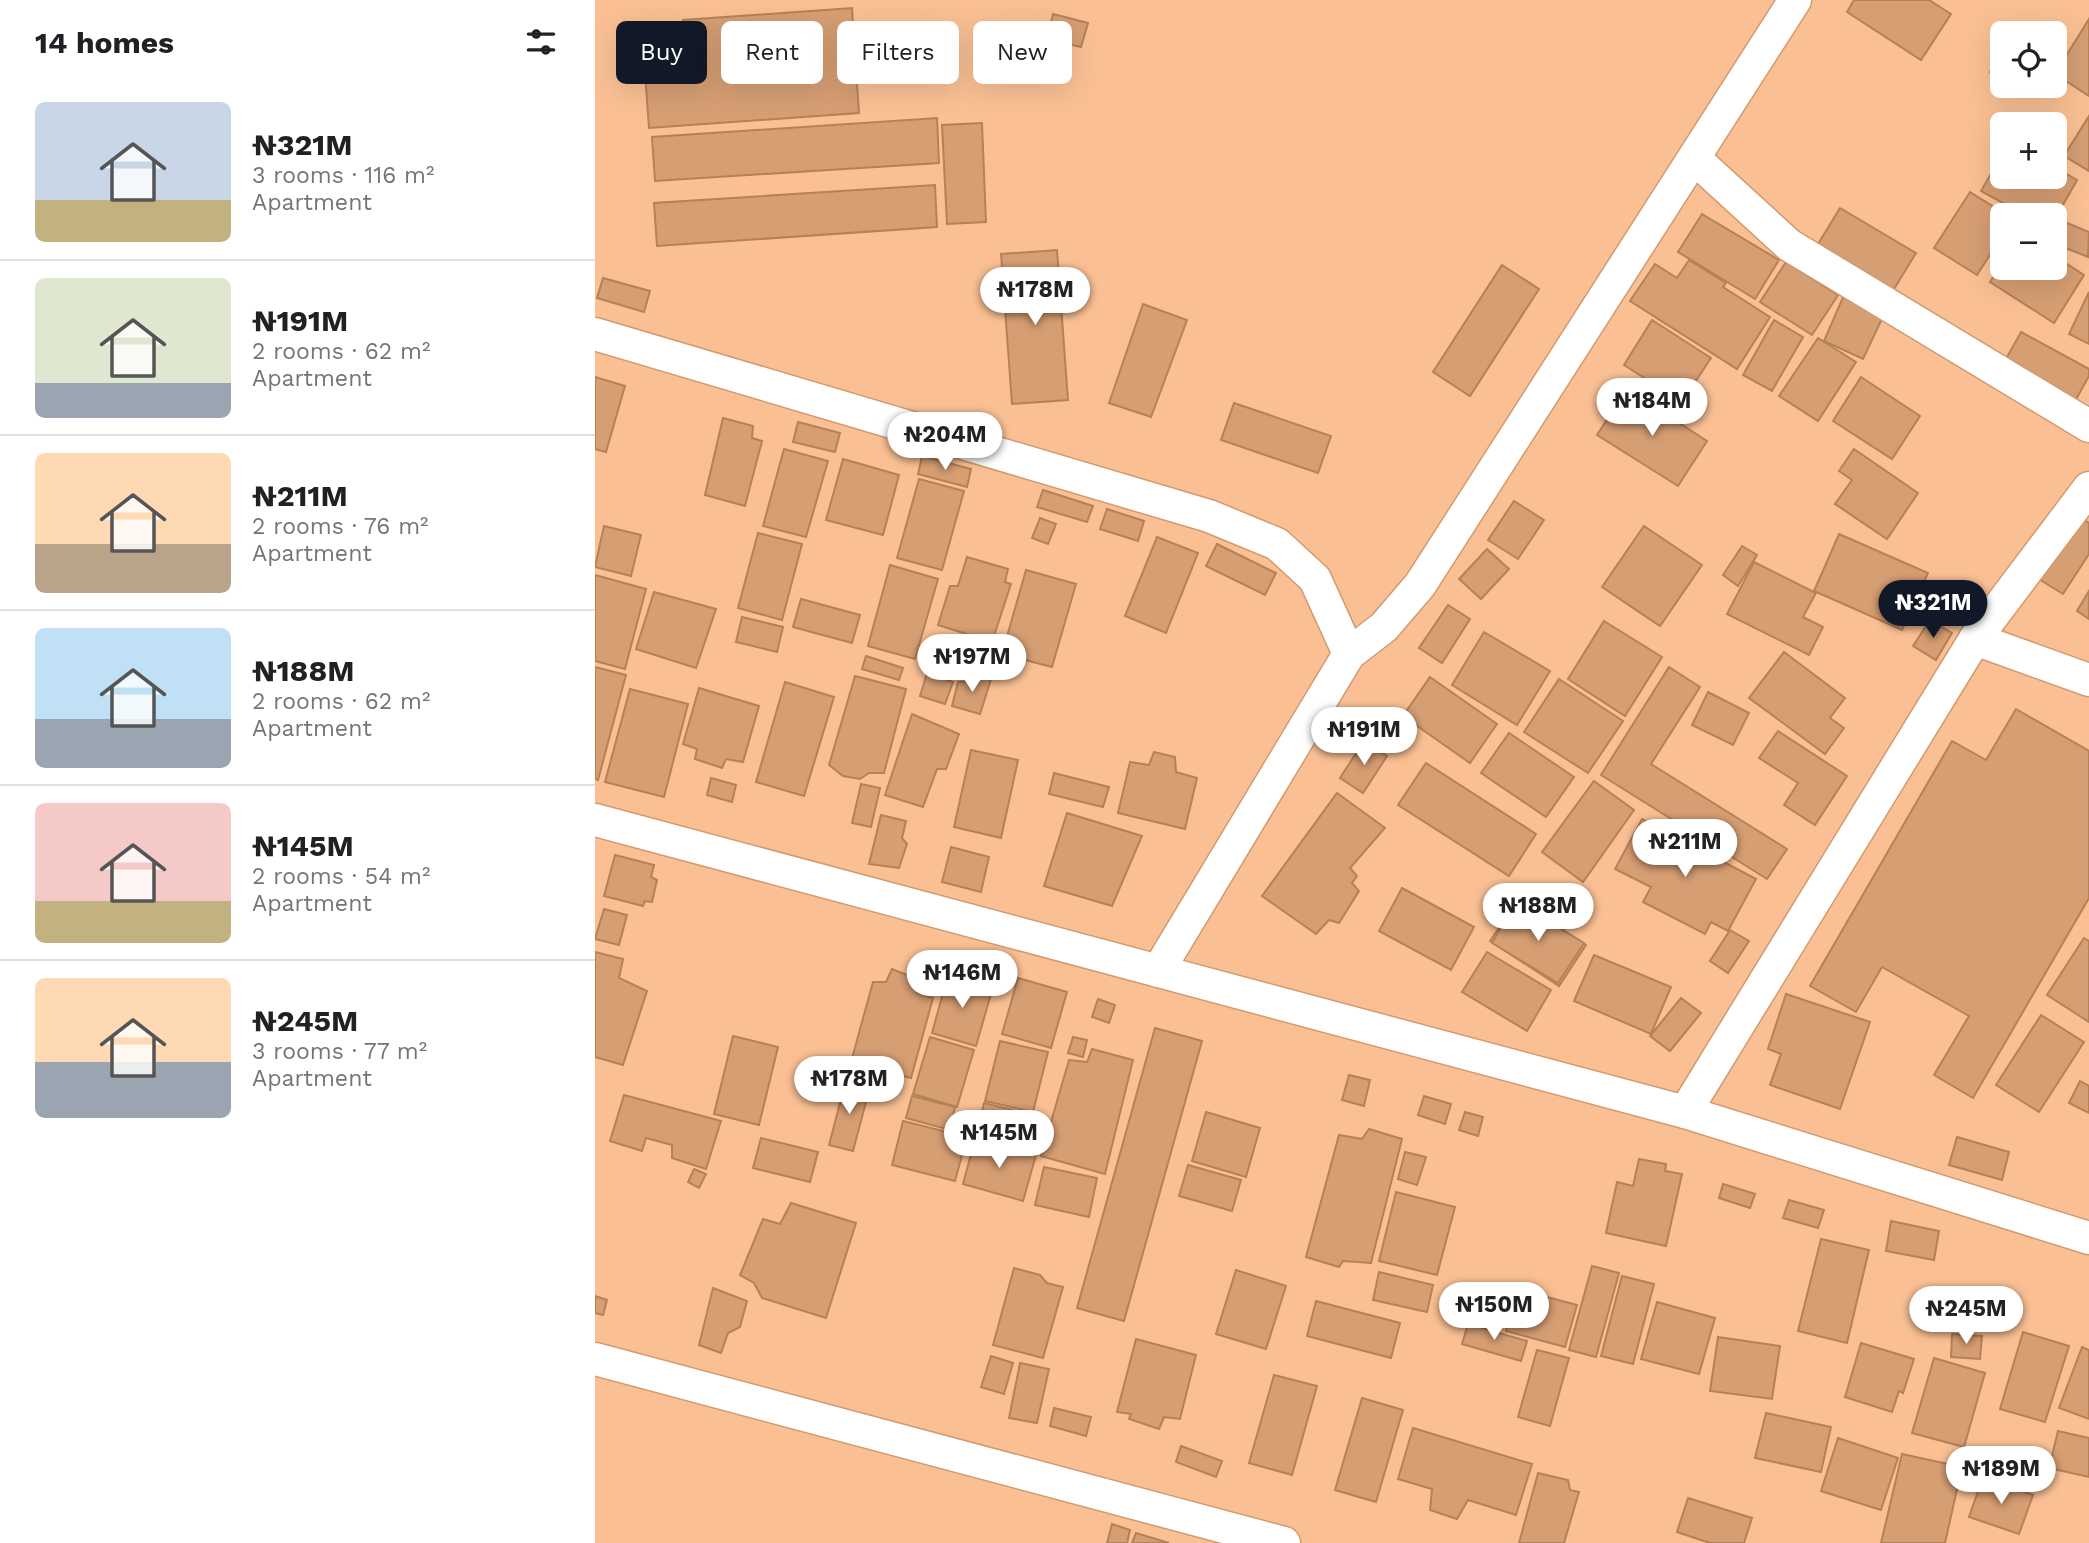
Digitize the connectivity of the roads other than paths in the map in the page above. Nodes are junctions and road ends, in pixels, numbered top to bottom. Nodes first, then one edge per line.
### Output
1 (1795, 0) edge
2 (1694, 158) junction
3 (595, 334) edge
4 (2089, 426) edge
5 (2089, 488) edge
6 (1975, 639) junction
7 (1349, 654) junction
8 (2089, 680) edge
9 (595, 820) edge
10 (1158, 971) junction
11 (1685, 1112) junction
12 (2089, 1238) edge
13 (595, 1359) edge
14 (1285, 1543) edge

1 - 2 street
2 - 4 street
2 - 7 street
3 - 7 street
5 - 6 street
6 - 8 street
6 - 11 street
7 - 10 street
9 - 10 street
10 - 11 street
11 - 12 street
13 - 14 street

